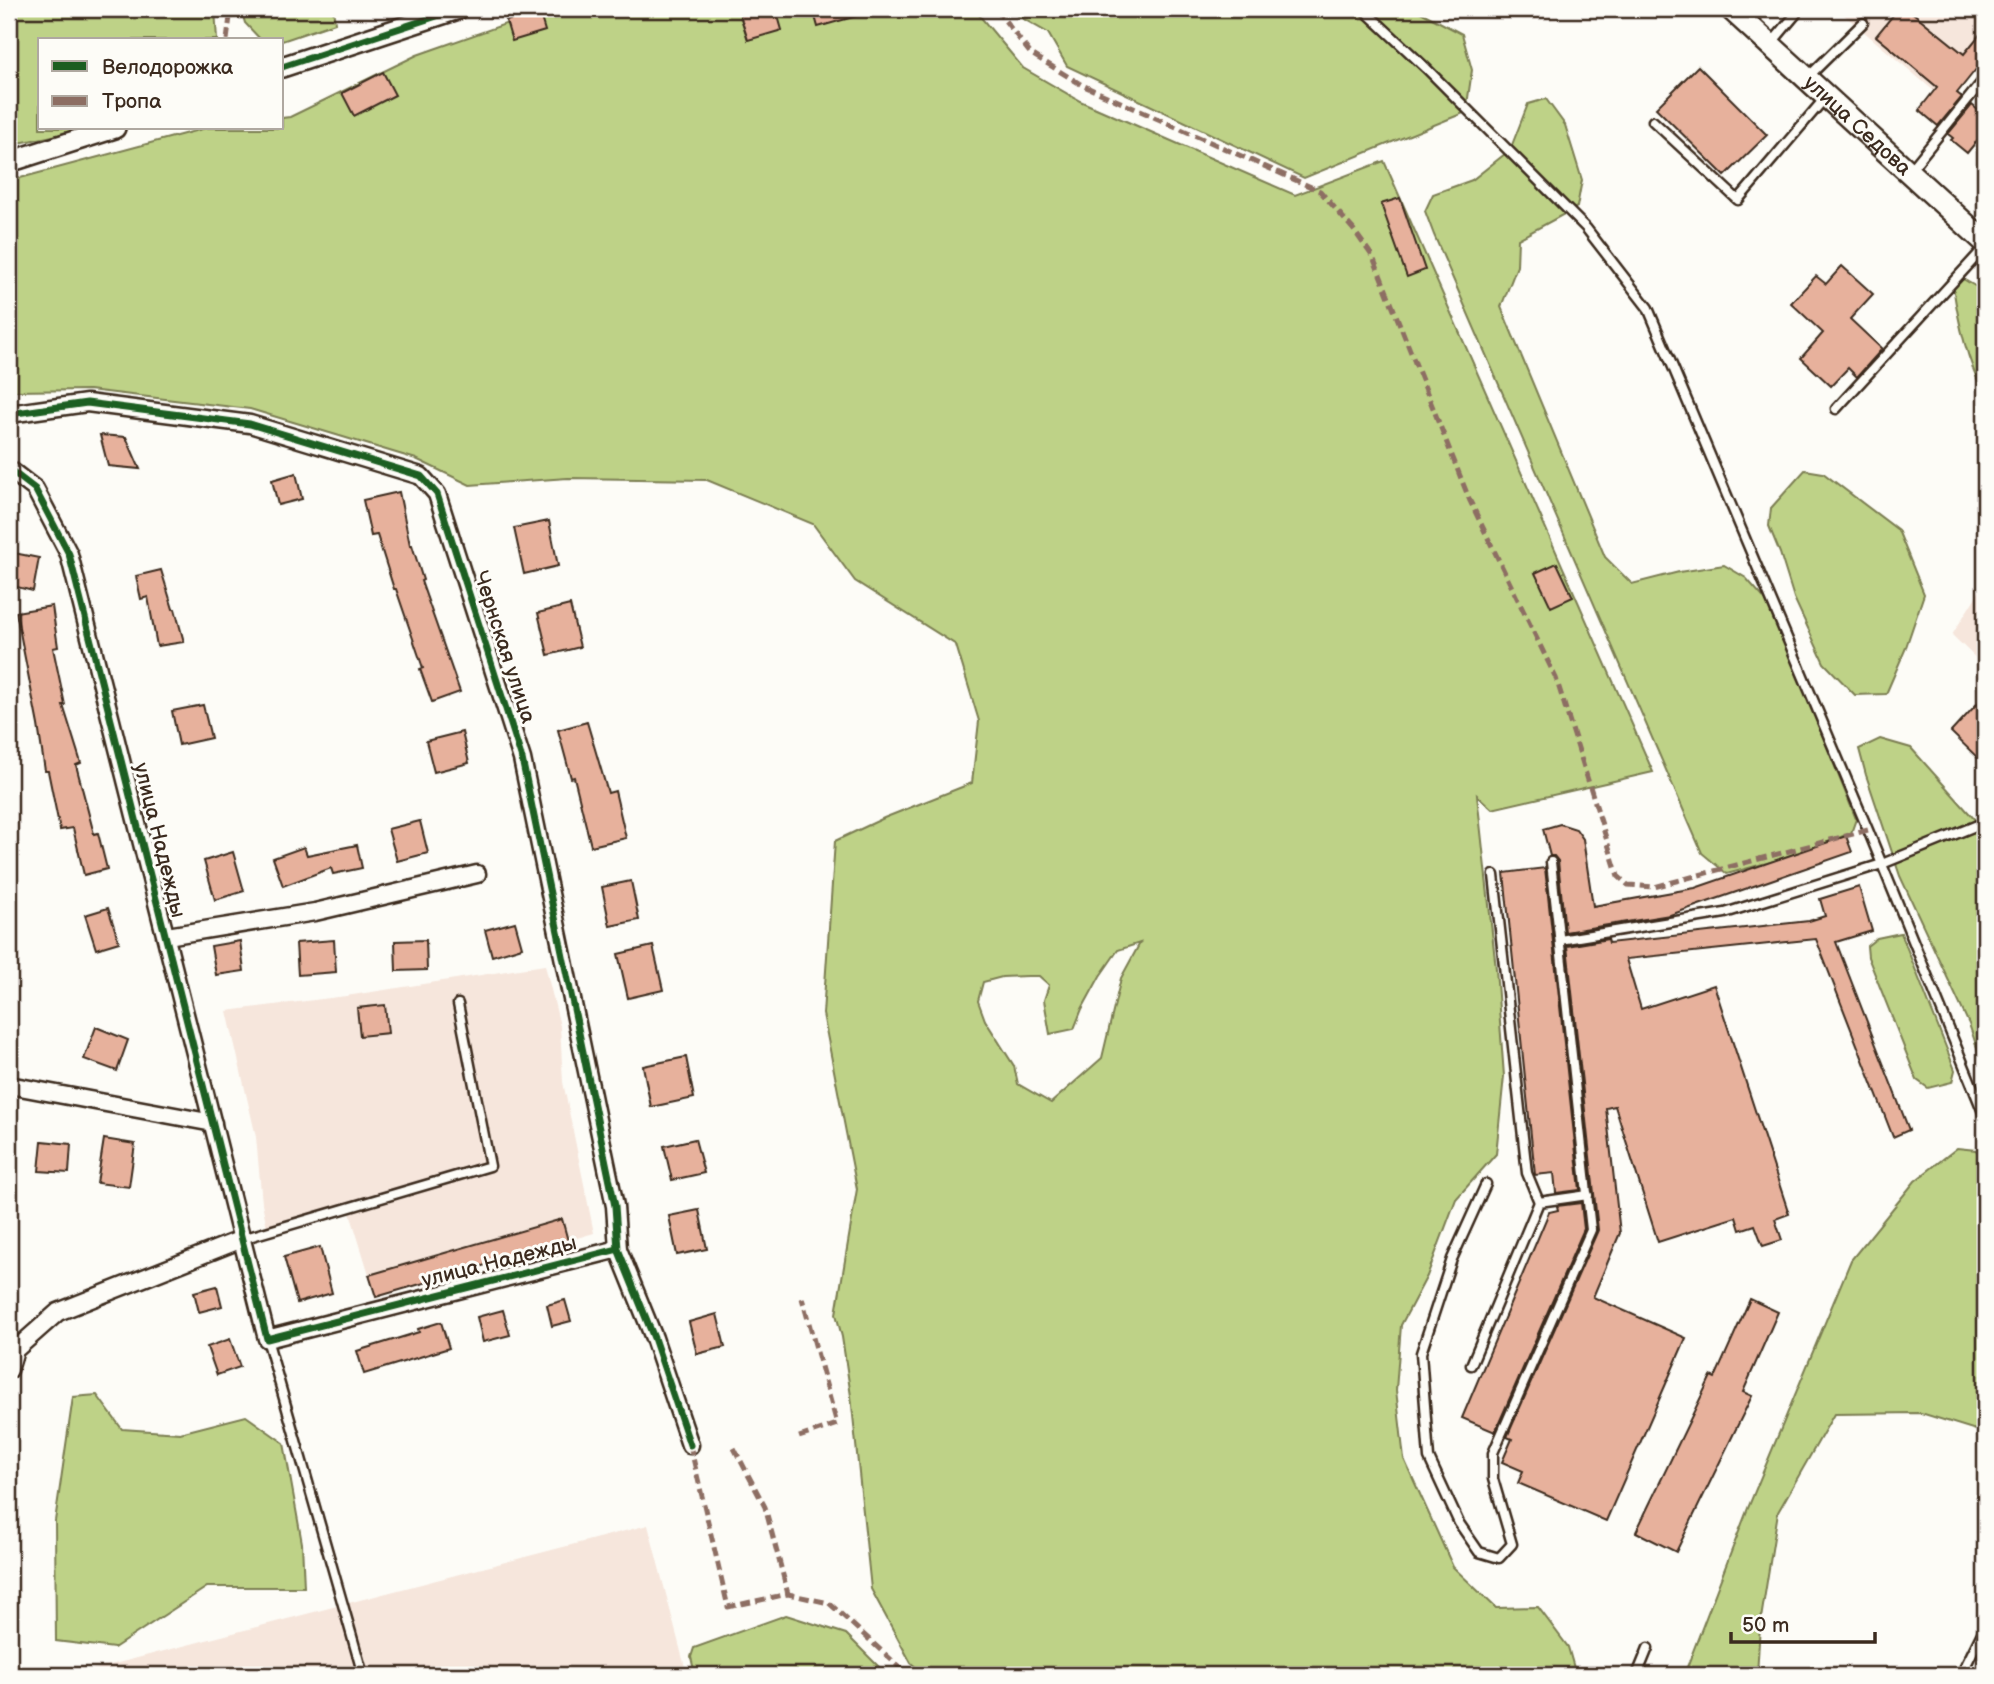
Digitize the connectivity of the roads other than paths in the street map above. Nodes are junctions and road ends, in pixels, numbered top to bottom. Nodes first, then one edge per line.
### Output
1 (458, 9) edge
2 (1363, 9) edge
3 (1731, 9) edge
4 (1795, 9) edge
5 (1863, 23) dead end
6 (1770, 45) junction
7 (284, 66) edge
8 (1807, 78) junction
9 (1985, 78) edge
10 (1826, 96) junction
11 (1653, 121) dead end
12 (110, 130) edge
13 (9, 162) edge
14 (1909, 172) junction
15 (1985, 242) edge
16 (1985, 247) edge
17 (1836, 409) dead end
18 (9, 414) edge
19 (9, 470) edge
20 (1985, 822) edge
21 (1551, 862) dead end
22 (1882, 864) junction
23 (477, 874) dead end
24 (1494, 875) dead end
25 (167, 936) junction
26 (1560, 940) junction
27 (458, 1004) dead end
28 (9, 1085) edge
29 (1985, 1117) edge
30 (213, 1124) junction
31 (1486, 1184) dead end
32 (1588, 1195) junction
33 (1539, 1202) junction
34 (242, 1239) junction
35 (618, 1249) junction
36 (267, 1339) junction
37 (1471, 1365) dead end
38 (9, 1370) edge
39 (690, 1445) dead end
40 (1985, 1627) edge
41 (1648, 1648) dead end
42 (363, 1675) edge
43 (1637, 1675) edge
44 (1961, 1675) edge

1 - 7 street
2 - 22 lane
3 - 6 main road, улица Седова
4 - 6 lane
5 - 8 lane
6 - 8 main road, улица Седова
8 - 10 main road, улица Седова
9 - 14 lane
10 - 11 lane
10 - 14 main road, улица Седова
12 - 13 street
14 - 15 main road, улица Седова
16 - 17 lane
18 - 35 street, Чернская улица
19 - 25 street, улица Надежды
20 - 22 lane
21 - 26 lane
22 - 26 lane
22 - 29 lane
23 - 25 street
24 - 33 lane
25 - 30 street, улица Надежды
26 - 32 lane
27 - 34 lane
28 - 30 street
30 - 34 street, улица Надежды
31 - 32 lane
32 - 33 lane
33 - 37 lane
34 - 36 street, улица Надежды
34 - 38 street
35 - 36 street, улица Надежды
35 - 39 street, Чернская улица
36 - 42 lane
40 - 44 lane
41 - 43 lane

